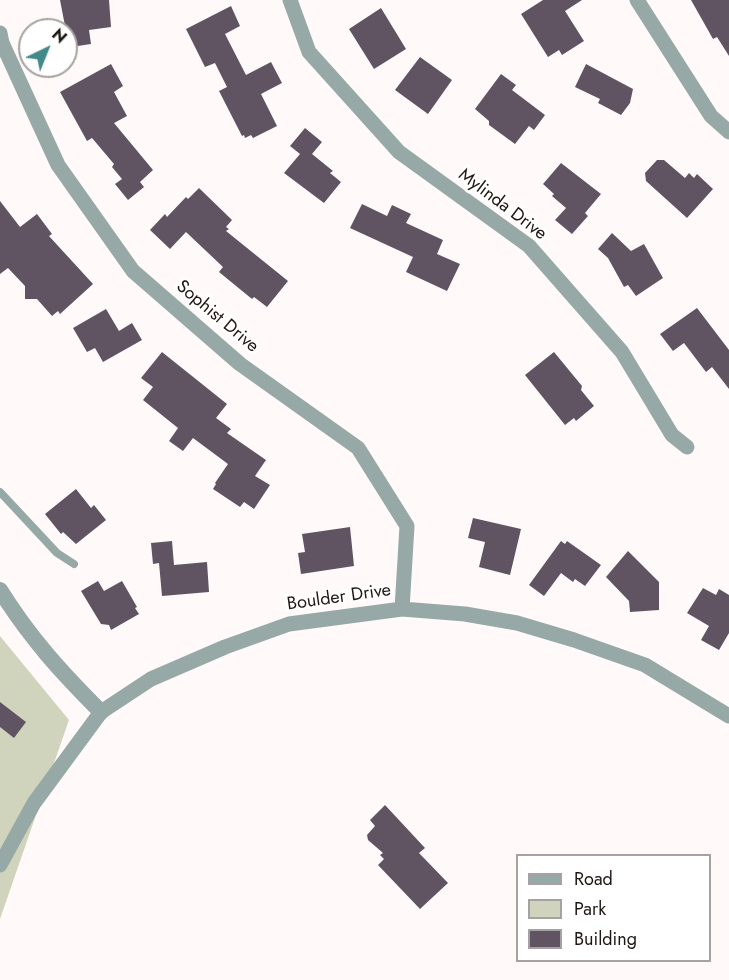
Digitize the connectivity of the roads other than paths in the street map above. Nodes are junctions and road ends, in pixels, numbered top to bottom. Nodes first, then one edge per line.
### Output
1 (290, 0) edge
2 (637, 0) edge
3 (0, 33) edge
4 (729, 132) edge
5 (687, 447) dead end
6 (0, 492) edge
7 (74, 564) dead end
8 (0, 590) edge
9 (402, 609) junction
10 (101, 712) junction
11 (729, 716) edge
12 (0, 865) edge

1 - 5 street, Mylinda Drive
2 - 4 street
3 - 9 street, Sophist Drive
6 - 7 lane
8 - 10 street
9 - 10 street, Boulder Drive
9 - 11 street, Boulder Drive
10 - 12 street, Boulder Drive

